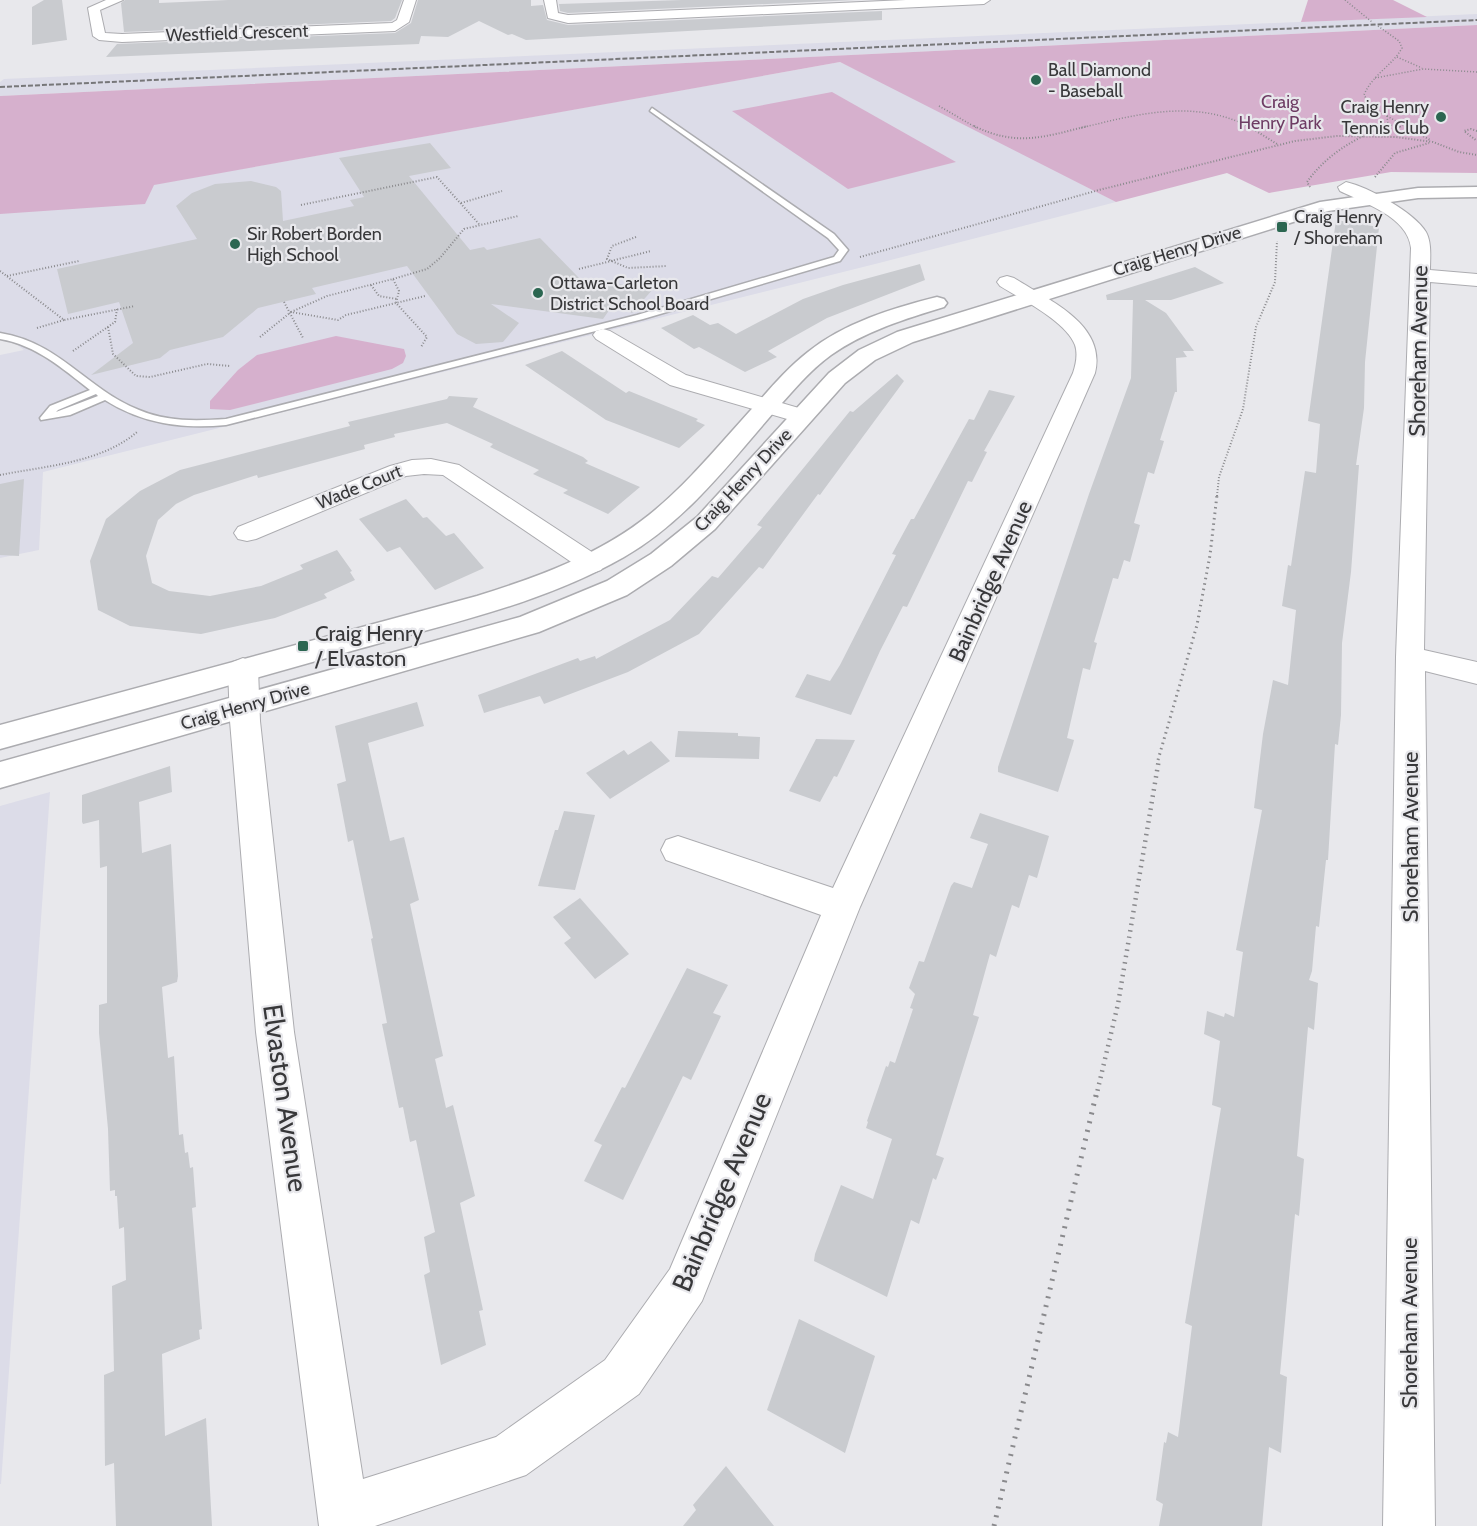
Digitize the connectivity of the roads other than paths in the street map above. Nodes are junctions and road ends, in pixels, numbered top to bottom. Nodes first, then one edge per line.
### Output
1 (117, 0) edge
2 (410, 0) edge
3 (550, 0) edge
4 (984, 0) edge
5 (652, 110) dead end
6 (1477, 178) edge
7 (1362, 188) junction
8 (1477, 192) edge
9 (1421, 275) junction
10 (1477, 280) edge
11 (1018, 290) junction
12 (603, 335) dead end
13 (3, 337) edge
14 (766, 406) junction
15 (801, 416) junction
16 (247, 533) dead end
17 (592, 564) junction
18 (1410, 657) junction
19 (1477, 674) edge
20 (243, 688) junction
21 (0, 737) edge
22 (0, 775) edge
23 (678, 850) dead end
24 (842, 907) junction
25 (344, 1519) edge
26 (1409, 1526) edge

1 - 2 street, Westfield Crescent
3 - 4 street
5 - 13 lane
6 - 7 street, Craig Henry Drive
7 - 8 street, Craig Henry Drive
7 - 9 street, Shoreham Avenue
7 - 11 street, Craig Henry Drive
7 - 11 street, Craig Henry Drive
9 - 10 street
9 - 18 street, Shoreham Avenue
11 - 14 street, Craig Henry Drive
11 - 15 street, Craig Henry Drive
11 - 24 street, Bainbridge Avenue
12 - 14 street
14 - 15 street
14 - 17 street, Craig Henry Drive
15 - 20 street, Craig Henry Drive
16 - 17 street, Wade Court
17 - 20 street, Craig Henry Drive
18 - 19 street
18 - 26 street, Shoreham Avenue
20 - 21 street, Craig Henry Drive
20 - 22 street, Craig Henry Drive
20 - 25 street, Elvaston Avenue
23 - 24 street
24 - 25 street, Bainbridge Avenue

